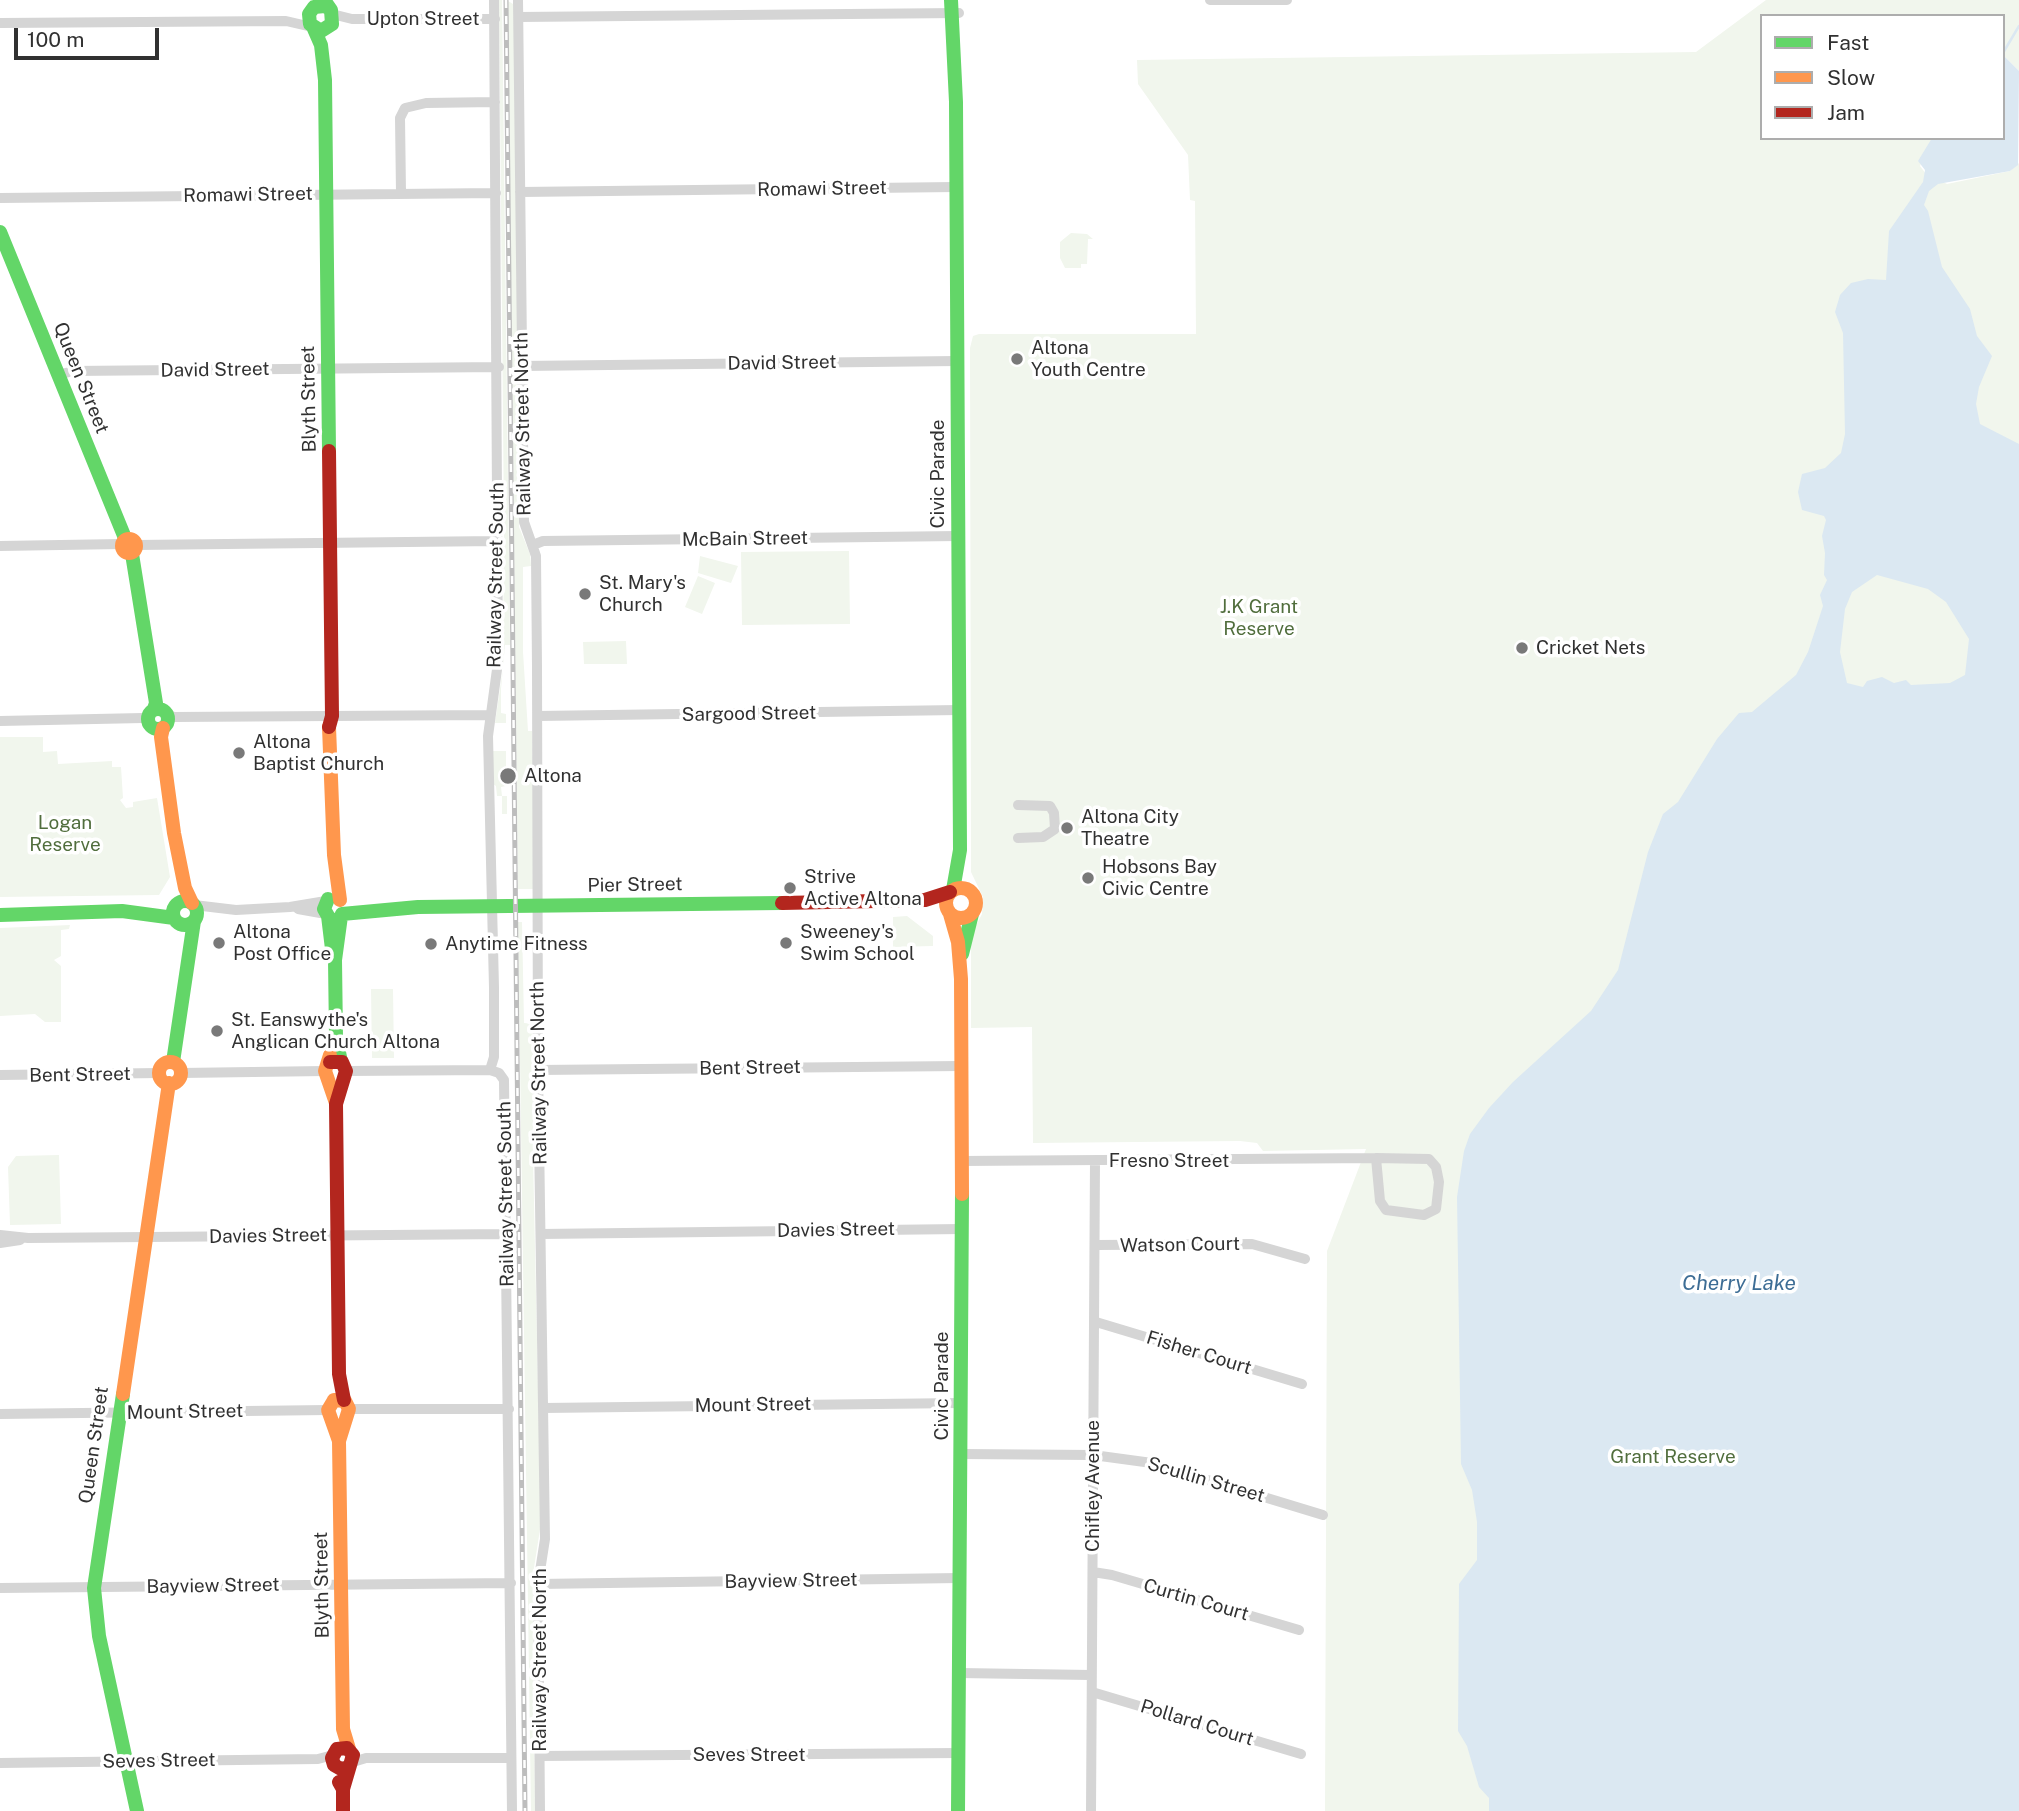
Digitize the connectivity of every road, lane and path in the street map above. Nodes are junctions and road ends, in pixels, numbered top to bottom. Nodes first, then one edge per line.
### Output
1 (494, 0) edge
2 (518, 0) edge
3 (1210, 0) edge
4 (1287, 0) edge
5 (311, 7) edge
6 (954, 7) edge
7 (330, 15) edge
8 (519, 17) junction
9 (495, 19) junction
10 (286, 21) junction
11 (0, 23) edge
12 (313, 28) junction
13 (325, 80) junction
14 (495, 102) junction
15 (956, 187) junction
16 (520, 191) junction
17 (401, 193) junction
18 (496, 193) junction
19 (326, 194) junction
20 (0, 198) edge
21 (0, 232) edge
22 (957, 361) junction
23 (523, 366) junction
24 (499, 367) junction
25 (327, 369) junction
26 (58, 375) junction
27 (958, 536) junction
28 (497, 541) junction
29 (330, 543) junction
30 (128, 545) junction
31 (534, 545) junction
32 (0, 546) edge
33 (959, 710) junction
34 (489, 715) junction
35 (332, 716) junction
36 (538, 716) junction
37 (0, 721) edge
38 (158, 721) junction
39 (1018, 805) dead end
40 (1018, 838) dead end
41 (960, 850) junction
42 (952, 891) junction
43 (973, 893) junction
44 (891, 902) junction
45 (491, 906) junction
46 (539, 906) junction
47 (334, 908) junction
48 (185, 912) junction
49 (949, 913) junction
50 (972, 914) junction
51 (0, 915) edge
52 (960, 962) junction
53 (961, 1066) junction
54 (489, 1070) junction
55 (538, 1070) junction
56 (336, 1071) junction
57 (171, 1073) junction
58 (0, 1075) edge
59 (1376, 1158) junction
60 (962, 1161) junction
61 (1096, 1161) junction
62 (962, 1229) junction
63 (508, 1234) junction
64 (541, 1234) junction
65 (0, 1235) edge
66 (338, 1236) junction
67 (28, 1238) junction
68 (146, 1238) junction
69 (0, 1243) edge
70 (1096, 1245) junction
71 (1305, 1259) dead end
72 (1096, 1322) junction
73 (1302, 1384) dead end
74 (961, 1403) junction
75 (544, 1408) junction
76 (339, 1409) junction
77 (509, 1409) junction
78 (118, 1412) junction
79 (0, 1413) edge
80 (961, 1454) junction
81 (1093, 1455) junction
82 (1323, 1515) dead end
83 (1093, 1572) junction
84 (959, 1578) junction
85 (511, 1583) junction
86 (538, 1584) junction
87 (341, 1585) junction
88 (0, 1588) edge
89 (93, 1588) junction
90 (1299, 1630) dead end
91 (959, 1673) junction
92 (1091, 1675) junction
93 (1093, 1692) junction
94 (958, 1753) junction
95 (1301, 1754) dead end
96 (540, 1756) junction
97 (343, 1758) junction
98 (510, 1758) junction
99 (126, 1761) junction
100 (0, 1763) edge
101 (136, 1811) edge
102 (343, 1811) edge
103 (512, 1811) edge
104 (540, 1811) edge
105 (958, 1811) edge
106 (1091, 1811) edge

1 - 9 street, Railway Street South
2 - 8 street, Railway Street North
3 - 4 street
5 - 7 street
5 - 10 street
5 - 12 street
6 - 8 street
6 - 15 street, Civic Parade
7 - 9 street, Upton Street
7 - 12 street
7 - 13 street, Blyth Street
8 - 16 street, Railway Street North
9 - 14 street, Railway Street South
10 - 11 street
10 - 12 street
12 - 13 street, Blyth Street
13 - 19 street, Blyth Street
14 - 17 street
14 - 18 street, Railway Street South
15 - 16 street, Romawi Street
15 - 22 street, Civic Parade
16 - 23 street, Railway Street North
17 - 18 street, Romawi Street
17 - 19 street, Romawi Street
18 - 24 street, Railway Street South
19 - 20 street, Romawi Street
19 - 25 street, Blyth Street
21 - 26 street, Queen Street
22 - 23 street, David Street
22 - 27 street, Civic Parade
23 - 31 street, Railway Street North
24 - 25 street, David Street
24 - 28 street, Railway Street South
25 - 26 street, David Street
25 - 29 street, Blyth Street
26 - 30 street, Queen Street
27 - 31 street, McBain Street
27 - 33 street, Civic Parade
28 - 29 street
28 - 34 street, Railway Street South
29 - 30 street
29 - 35 street, Blyth Street
30 - 32 street
30 - 38 street, Queen Street
31 - 36 street, Railway Street North
33 - 36 street, Sargood Street
33 - 41 street, Civic Parade
34 - 35 street
34 - 45 street, Railway Street South
35 - 38 street
35 - 47 street, Blyth Street
36 - 46 street, Railway Street North
37 - 38 street
38 - 48 street, Queen Street
39 - 40 street
41 - 42 street, Civic Parade
41 - 43 street, Civic Parade
42 - 43 street
42 - 44 street, Pier Street
42 - 49 street
43 - 50 street
44 - 46 street, Pier Street
44 - 49 street, Pier Street
45 - 46 street, Pier Street
45 - 47 street, Pier Street
45 - 54 street, Railway Street South
46 - 55 street, Railway Street North
47 - 48 street, Pier Street
47 - 56 street, Blyth Street
48 - 51 street, Pier Street
48 - 57 street, Queen Street
49 - 50 street
49 - 52 street, Civic Parade
50 - 52 street, Civic Parade
52 - 53 street, Civic Parade
53 - 55 street, Bent Street
53 - 60 street, Civic Parade
54 - 56 street, Bent Street
54 - 63 street, Railway Street South
55 - 64 street, Railway Street North
56 - 57 street, Bent Street
56 - 66 street, Blyth Street
57 - 58 street, Bent Street
57 - 68 street, Queen Street
59 - 59 street, Fresno Street
59 - 61 street, Fresno Street
60 - 61 street, Fresno Street
60 - 62 street, Civic Parade
61 - 70 street, Chifley Avenue
62 - 64 street, Davies Street
62 - 74 street, Civic Parade
63 - 66 street, Davies Street
63 - 77 street, Railway Street South
64 - 75 street, Railway Street North
65 - 67 street, Davies Street
66 - 68 street, Davies Street
66 - 76 street, Blyth Street
67 - 68 street, Davies Street
67 - 69 street, Davies Street
68 - 78 street, Queen Street
70 - 71 street, Watson Court
70 - 72 street, Chifley Avenue
72 - 73 street, Fisher Court
72 - 81 street, Chifley Avenue
74 - 75 street, Mount Street
74 - 80 street, Civic Parade
75 - 86 street, Railway Street North
76 - 77 street, Mount Street
76 - 78 street, Mount Street
76 - 87 street, Blyth Street
77 - 85 street, Railway Street South
78 - 79 street, Mount Street
78 - 89 street, Queen Street
80 - 81 street, Scullin Street
80 - 84 street, Civic Parade
81 - 82 street, Scullin Street
81 - 83 street, Chifley Avenue
83 - 90 street, Curtin Court
83 - 92 street, Chifley Avenue
84 - 86 street, Bayview Street
84 - 91 street, Civic Parade
85 - 87 street, Bayview Street
85 - 98 street, Railway Street South
86 - 96 street, Railway Street North
87 - 89 street, Bayview Street
87 - 97 street, Blyth Street
88 - 89 street, Bayview Street
89 - 99 street, Queen Street
91 - 92 street
91 - 94 street, Civic Parade
92 - 93 street, Chifley Avenue
93 - 95 street, Pollard Court
93 - 106 street, Chifley Avenue
94 - 96 street, Seves Street
94 - 105 street, Civic Parade
96 - 104 street, Railway Street North
97 - 98 street, Seves Street
97 - 99 street, Seves Street
97 - 102 street
98 - 103 street, Railway Street South
99 - 100 street, Seves Street
99 - 101 street, Queen Street

